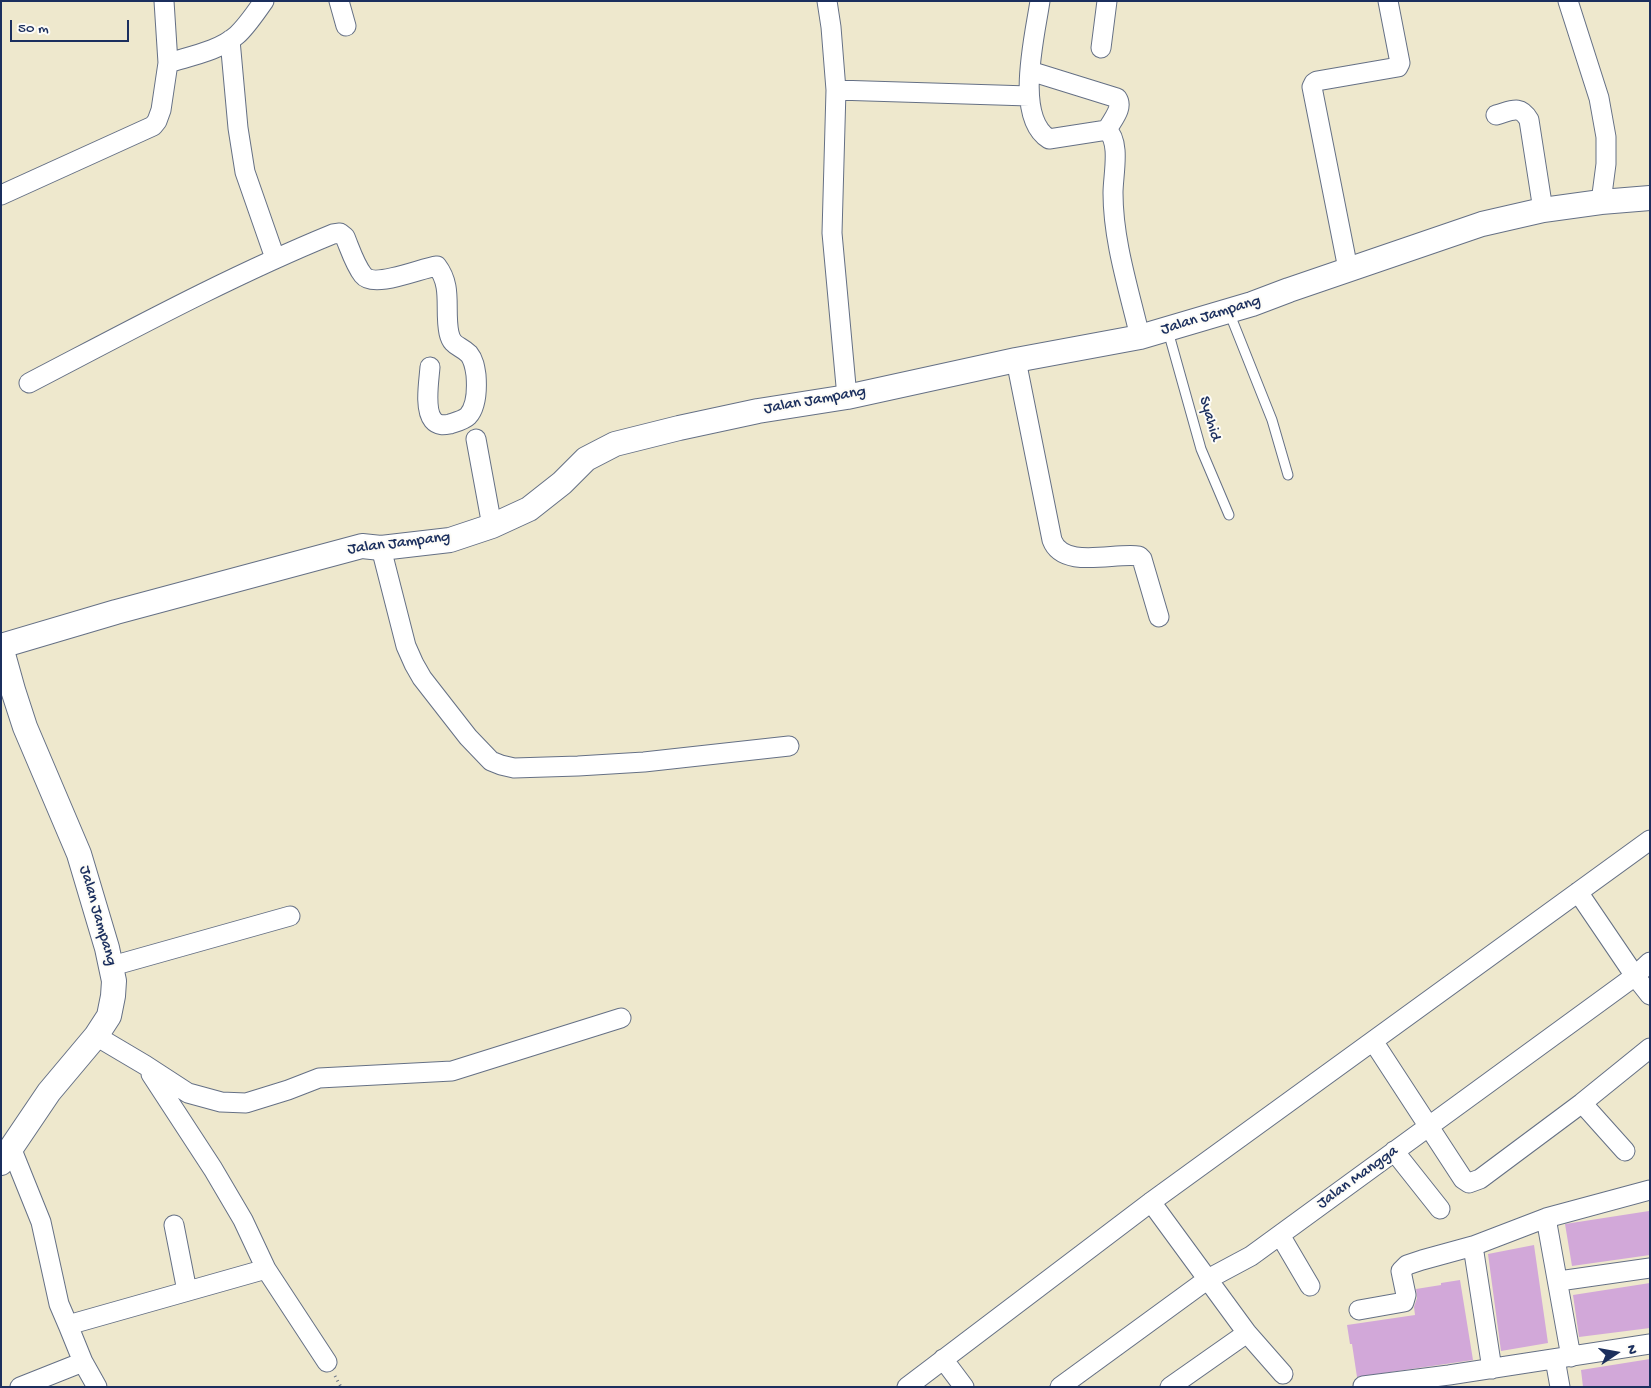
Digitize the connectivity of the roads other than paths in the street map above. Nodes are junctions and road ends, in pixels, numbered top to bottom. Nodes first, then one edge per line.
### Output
1 (164, 1) edge
2 (264, 1) edge
3 (339, 1) edge
4 (827, 1) edge
5 (1040, 1) edge
6 (1107, 1) edge
7 (1388, 1) edge
8 (1568, 1) edge
9 (346, 26) dead end
10 (230, 40) junction
11 (1101, 48) dead end
12 (168, 63) junction
13 (1030, 71) junction
14 (836, 90) junction
15 (1029, 96) junction
16 (1496, 115) dead end
17 (1107, 130) junction
18 (1, 195) edge
19 (1650, 198) edge
20 (1601, 202) junction
21 (1543, 210) junction
22 (275, 258) junction
23 (1348, 269) junction
24 (1229, 312) junction
25 (1168, 329) junction
26 (1140, 337) junction
27 (1016, 360) junction
28 (430, 367) dead end
29 (29, 383) dead end
30 (847, 397) junction
31 (476, 439) dead end
32 (1288, 475) dead end
33 (1229, 515) dead end
34 (492, 526) junction
35 (381, 548) junction
36 (1159, 617) dead end
37 (1, 646) edge
38 (789, 746) dead end
39 (1650, 840) edge
40 (1578, 892) junction
41 (290, 916) dead end
42 (1650, 962) edge
43 (112, 966) junction
44 (1635, 976) junction
45 (1650, 994) edge
46 (620, 1018) dead end
47 (96, 1036) junction
48 (1373, 1041) junction
49 (1646, 1059) edge
50 (145, 1065) junction
51 (1582, 1103) junction
52 (1428, 1126) junction
53 (1625, 1151) dead end
54 (1394, 1152) junction
55 (6, 1157) edge
56 (1650, 1190) edge
57 (1151, 1202) junction
58 (1440, 1209) dead end
59 (1546, 1218) junction
60 (174, 1225) dead end
61 (1280, 1235) junction
62 (1474, 1246) junction
63 (1650, 1268) edge
64 (266, 1269) junction
65 (1208, 1279) junction
66 (1558, 1281) junction
67 (1310, 1286) dead end
68 (187, 1291) junction
69 (1359, 1310) dead end
70 (68, 1325) junction
71 (1247, 1333) junction
72 (1650, 1344) edge
73 (1563, 1358) junction
74 (943, 1359) junction
75 (83, 1362) junction
76 (327, 1362) dead end
77 (1492, 1369) junction
78 (1283, 1374) dead end
79 (1450, 1381) edge
80 (1363, 1386) edge
81 (20, 1387) edge
82 (97, 1387) edge
83 (907, 1387) edge
84 (964, 1387) edge
85 (1060, 1387) edge
86 (1170, 1387) edge
87 (1560, 1387) edge

1 - 12 street
2 - 10 street
3 - 9 street
4 - 14 street
5 - 13 street
6 - 11 street
7 - 23 street
8 - 20 street
10 - 12 street
10 - 22 street
12 - 18 street
13 - 15 street
13 - 17 street
14 - 15 street
14 - 30 street
15 - 17 street
16 - 21 street
17 - 26 street
19 - 20 street, Jalan Jampang
20 - 21 street, Jalan Jampang
21 - 23 street, Jalan Jampang
22 - 28 street
22 - 29 street
23 - 24 street, Jalan Jampang
24 - 25 street, Jalan Jampang
24 - 32 lane
25 - 26 street, Jalan Jampang
25 - 33 lane, Syahid
26 - 27 street, Jalan Jampang
27 - 30 street, Jalan Jampang
27 - 36 street
30 - 34 street, Jalan Jampang
31 - 34 street
34 - 35 street, Jalan Jampang
35 - 37 street, Jalan Jampang
35 - 38 street
37 - 43 street, Jalan Jampang
39 - 40 street
40 - 44 street
40 - 48 street
41 - 43 street
42 - 44 street, Jalan Mangga
43 - 47 street, Jalan Jampang
44 - 45 street
44 - 52 street, Jalan Mangga
46 - 50 street
47 - 50 street
47 - 55 street, Jalan Jampang
48 - 52 street
48 - 57 street
49 - 51 street
50 - 64 street
51 - 52 street
51 - 53 street
52 - 54 street, Jalan Mangga
54 - 58 street
54 - 61 street, Jalan Mangga
55 - 70 street
56 - 59 street
57 - 65 street
57 - 74 street
59 - 62 street
59 - 66 street
60 - 68 street
61 - 65 street, Jalan Mangga
61 - 67 street
62 - 69 street
62 - 77 street
63 - 66 street
64 - 68 street
64 - 76 street
65 - 71 street
65 - 85 street, Jalan Mangga
66 - 73 street
68 - 70 street
70 - 75 street
71 - 78 street
71 - 86 street
72 - 73 street
73 - 77 street
73 - 87 street
74 - 83 street
74 - 84 street
75 - 81 street
75 - 82 street
77 - 79 street
79 - 80 street

